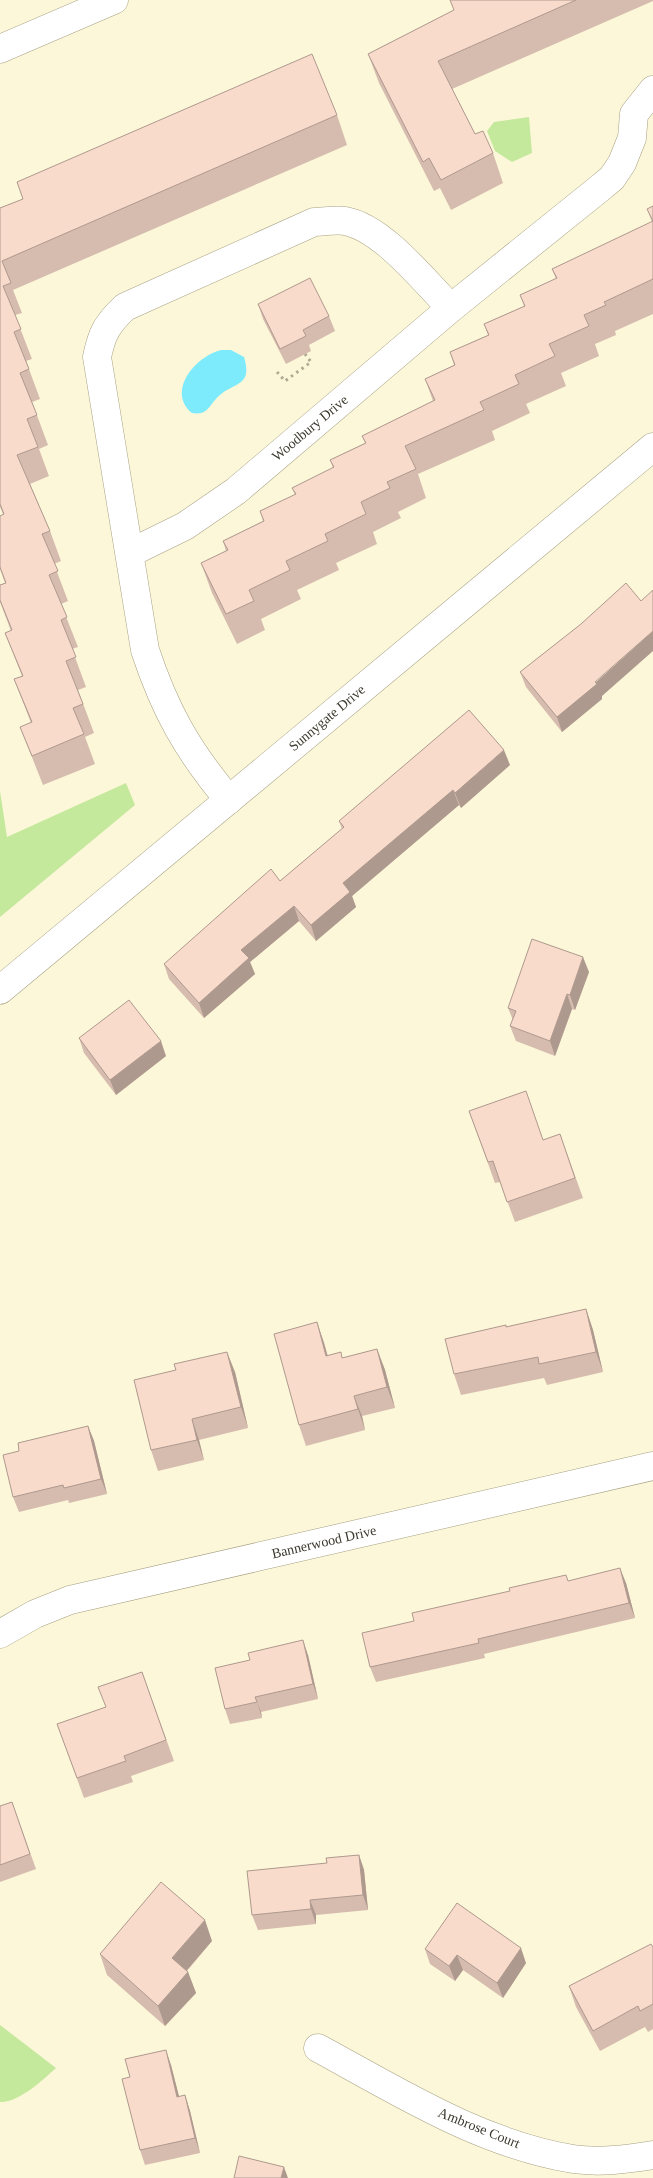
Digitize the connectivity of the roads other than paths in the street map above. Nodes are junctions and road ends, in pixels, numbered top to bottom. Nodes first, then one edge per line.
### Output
1 (114, 0) edge
2 (0, 49) edge
3 (653, 90) edge
4 (451, 308) junction
5 (653, 447) edge
6 (130, 553) junction
7 (229, 800) junction
8 (0, 990) edge
9 (653, 1466) edge
10 (0, 1634) edge
11 (318, 2048) dead end
12 (653, 2155) edge

1 - 2 street
3 - 4 street, Woodbury Drive
4 - 6 street, Woodbury Drive
4 - 6 street
5 - 7 street, Sunnygate Drive
6 - 7 street
7 - 8 street, Sunnygate Drive
9 - 10 street, Bannerwood Drive
11 - 12 street, Ambrose Court

